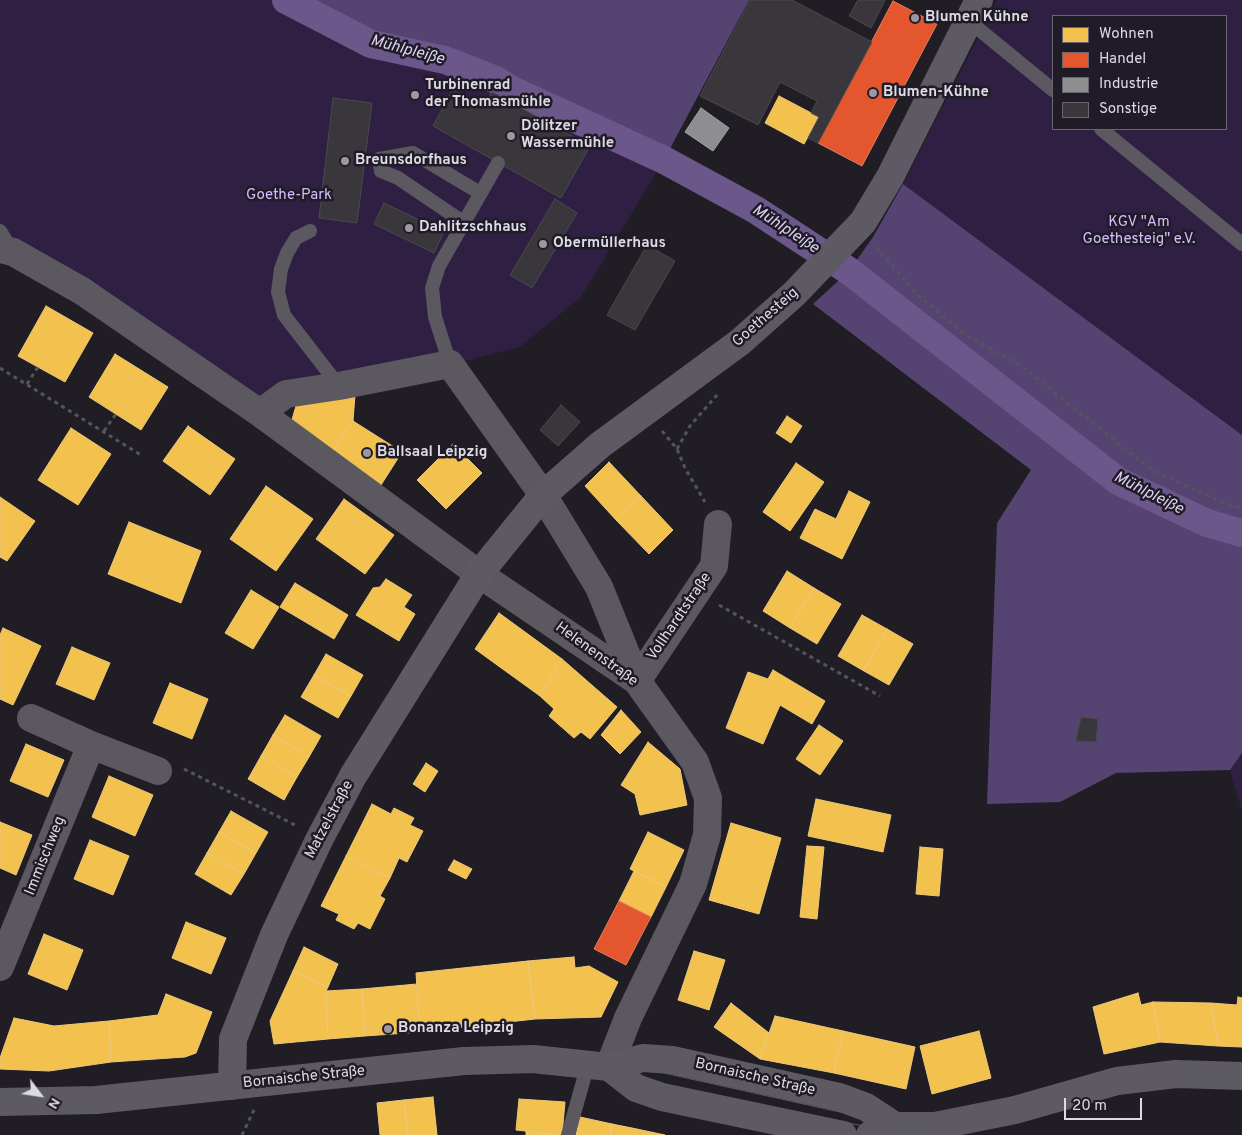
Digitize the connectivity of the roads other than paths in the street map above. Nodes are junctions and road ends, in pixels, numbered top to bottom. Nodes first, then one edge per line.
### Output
1 (975, 11) edge
2 (1052, 89) edge
3 (1102, 130) edge
4 (498, 163) dead end
5 (480, 193) junction
6 (463, 222) junction
7 (310, 231) dead end
8 (4, 244) edge
9 (1242, 244) edge
10 (450, 364) junction
11 (339, 386) junction
12 (260, 413) junction
13 (543, 495) junction
14 (718, 524) road end
15 (479, 574) junction
16 (637, 681) junction
17 (31, 718) dead end
18 (91, 745) junction
19 (158, 771) road end
20 (0, 968) edge
21 (599, 1066) junction
22 (1242, 1076) edge
23 (232, 1086) junction
24 (0, 1102) edge
25 (887, 1132) edge
26 (568, 1135) edge
27 (843, 1135) edge

1 - 2 lane
1 - 13 main road, Goethesteig
3 - 9 lane
4 - 5 lane
5 - 6 lane
5 - 6 lane
6 - 10 lane
7 - 11 lane
8 - 12 street, Helenenstraße
10 - 11 street
10 - 13 street, Vollhardtstraße
11 - 12 street
12 - 15 street, Helenenstraße
13 - 15 main road, Goethesteig
13 - 16 street, Vollhardtstraße
14 - 16 street, Vollhardtstraße
15 - 16 street, Helenenstraße
15 - 23 main road, Matzelstraße
16 - 21 street, Helenenstraße
17 - 18 street
18 - 19 street
18 - 20 street, Immischweg
21 - 23 main road, Bornaische Straße
21 - 25 main road, Bornaische Straße
21 - 26 lane
21 - 27 main road
22 - 25 main road, Bornaische Straße
23 - 24 main road, Bornaische Straße

